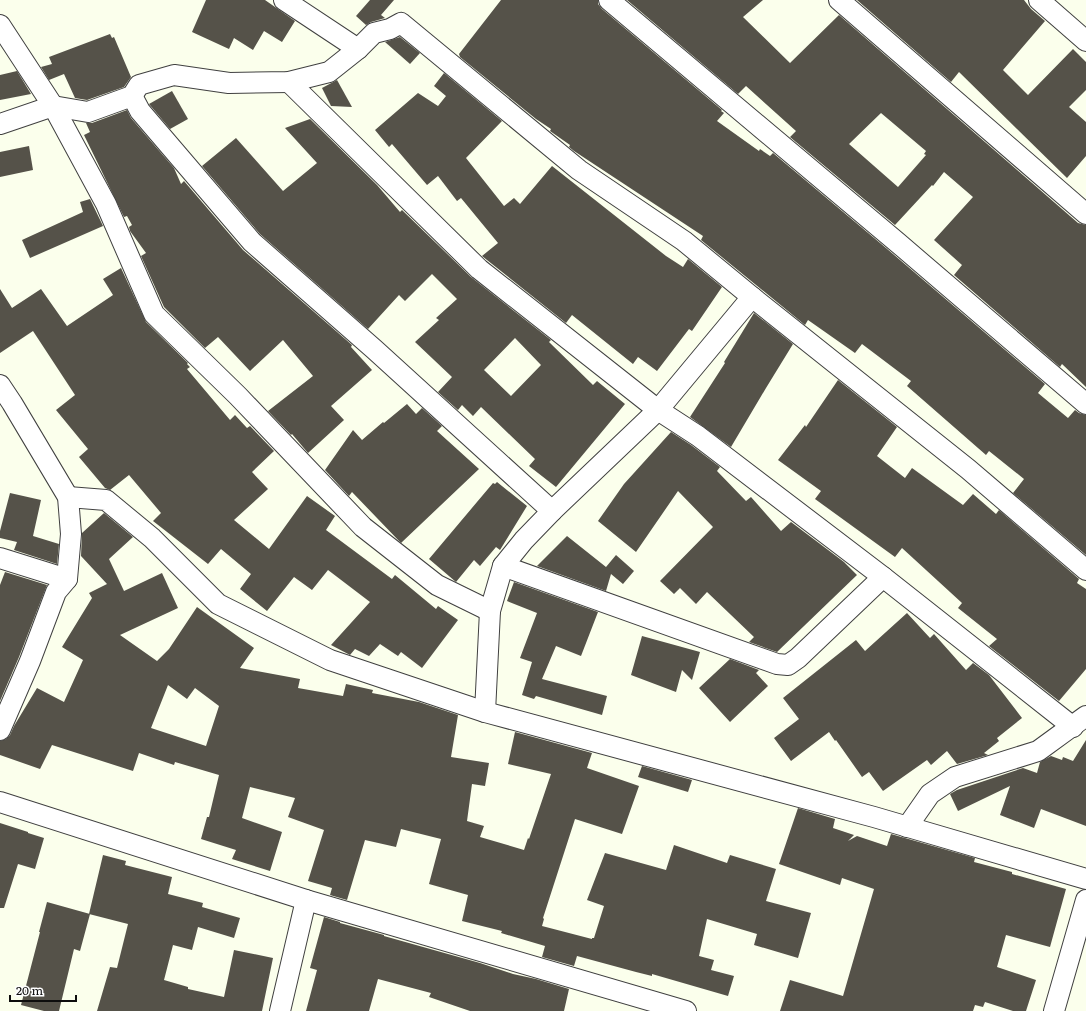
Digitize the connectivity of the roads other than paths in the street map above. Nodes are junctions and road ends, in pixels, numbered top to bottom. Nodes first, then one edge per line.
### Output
1 (284, 0) edge
2 (609, 0) edge
3 (839, 0) edge
4 (1039, 0) edge
5 (0, 25) edge
6 (1086, 41) edge
7 (358, 49) junction
8 (289, 82) junction
9 (132, 96) junction
10 (53, 106) junction
11 (0, 124) edge
12 (1086, 214) edge
13 (752, 297) junction
14 (0, 384) edge
15 (1086, 404) edge
16 (658, 410) junction
17 (68, 497) junction
18 (552, 511) junction
19 (0, 558) edge
20 (504, 566) junction
21 (1086, 570) edge
22 (883, 577) junction
23 (67, 579) junction
24 (490, 611) junction
25 (485, 712) junction
26 (1079, 721) edge
27 (0, 730) edge
28 (0, 802) edge
29 (907, 827) junction
30 (1086, 879) edge
31 (306, 900) junction
32 (1086, 900) edge
33 (280, 1011) edge
34 (686, 1011) edge
35 (1054, 1011) edge

1 - 7 street
2 - 15 street
3 - 12 street
4 - 6 street
5 - 10 street
7 - 8 street
7 - 13 street
8 - 9 street
8 - 16 street
9 - 10 street
9 - 18 street
10 - 11 street
10 - 24 street
13 - 16 street
13 - 21 street
14 - 17 street
16 - 18 street
16 - 22 street
17 - 23 street
17 - 25 street
18 - 20 street
19 - 23 street
20 - 22 street
20 - 24 street
22 - 26 street
23 - 27 street
24 - 25 street
25 - 29 street
26 - 29 street
28 - 31 street
29 - 30 street
31 - 33 street
31 - 34 street
32 - 35 street

